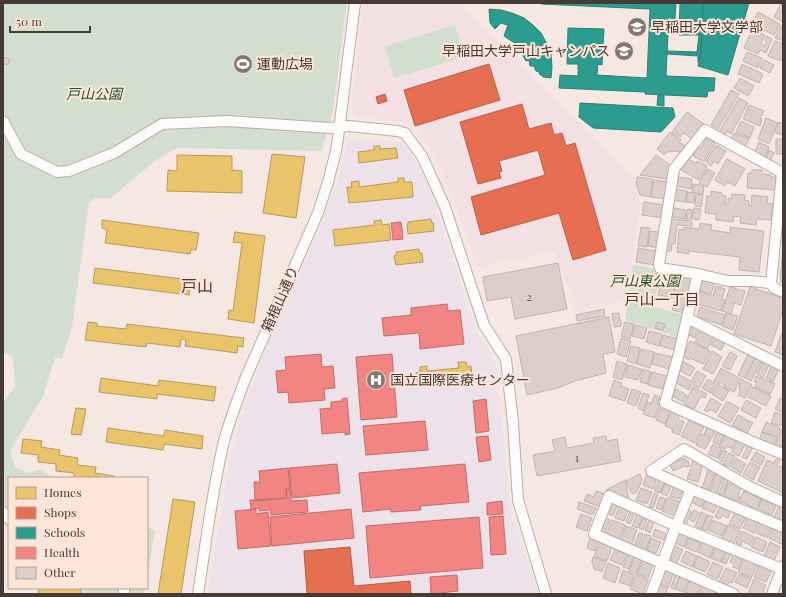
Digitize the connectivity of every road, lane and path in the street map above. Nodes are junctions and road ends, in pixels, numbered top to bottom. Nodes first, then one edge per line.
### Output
1 (354, 3) edge
2 (3, 121) edge
3 (339, 127) junction
4 (783, 173) edge
5 (698, 274) junction
6 (771, 283) junction
7 (783, 292) edge
8 (687, 318) junction
9 (783, 366) edge
10 (783, 454) edge
11 (691, 489) junction
12 (783, 502) edge
13 (676, 526) junction
14 (783, 527) edge
15 (662, 564) junction
16 (782, 568) edge
17 (198, 594) edge
18 (546, 594) edge
19 (651, 594) edge
20 (734, 594) edge
21 (772, 594) edge

1 - 3 street, 箱根山通り
2 - 3 street
3 - 17 street, 箱根山通り
3 - 18 street
4 - 5 street
4 - 6 street
5 - 6 street
5 - 8 street
6 - 7 street
8 - 9 street
8 - 10 street
11 - 12 street
11 - 13 street
11 - 14 street
13 - 15 street
13 - 15 street
13 - 16 street
15 - 19 street
15 - 20 street
16 - 21 street

